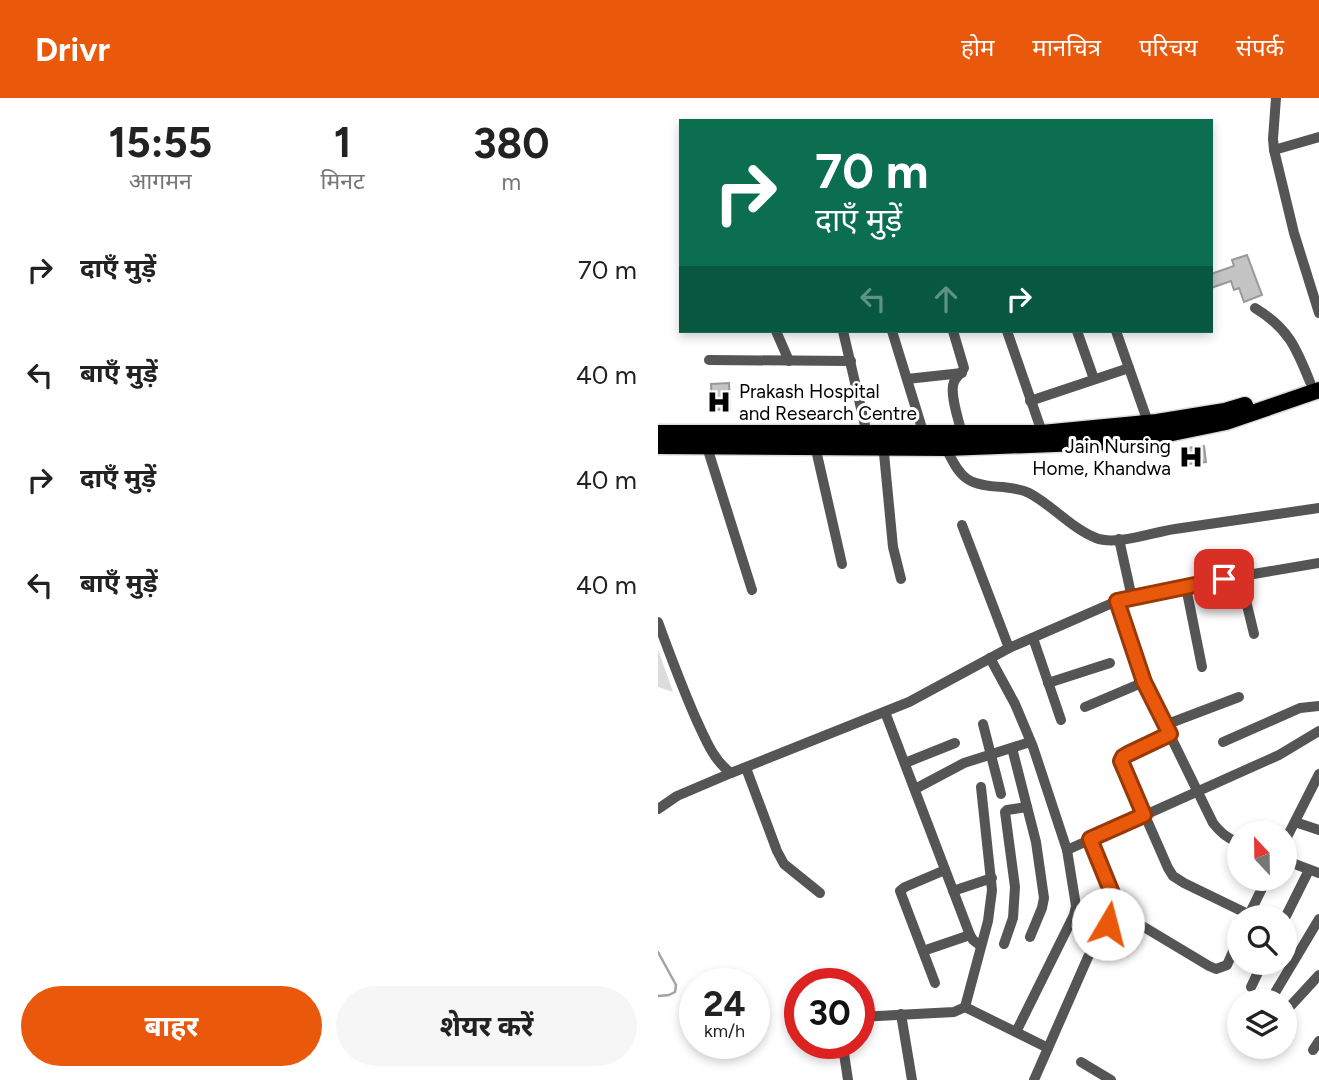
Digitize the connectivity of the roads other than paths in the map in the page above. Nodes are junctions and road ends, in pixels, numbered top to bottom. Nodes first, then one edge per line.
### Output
1 (1276, 98) edge
2 (1319, 138) edge
3 (1274, 150) junction
4 (1318, 307) edge
5 (1255, 308) dead end
6 (777, 333) edge
7 (843, 333) edge
8 (893, 333) edge
9 (954, 333) edge
10 (1008, 333) edge
11 (1078, 333) edge
12 (1117, 333) edge
13 (709, 360) dead end
14 (789, 361) junction
15 (850, 361) junction
16 (1129, 368) junction
17 (962, 373) junction
18 (907, 379) junction
19 (1094, 379) junction
20 (1317, 384) edge
21 (1030, 401) junction
22 (1150, 430) junction
23 (658, 433) edge
24 (962, 433) junction
25 (877, 438) junction
26 (1044, 439) junction
27 (814, 440) junction
28 (926, 441) junction
29 (658, 446) edge
30 (707, 447) junction
31 (946, 448) junction
32 (1319, 508) edge
33 (962, 525) dead end
34 (1119, 539) junction
35 (1319, 563) edge
36 (842, 564) dead end
37 (1240, 576) junction
38 (901, 579) dead end
39 (1186, 587) junction
40 (752, 590) dead end
41 (1132, 598) junction
42 (1117, 601) junction
43 (658, 622) edge
44 (1254, 634) dead end
45 (1033, 638) junction
46 (1009, 648) junction
47 (990, 658) junction
48 (1110, 663) dead end
49 (1202, 667) dead end
50 (1144, 682) junction
51 (1048, 683) junction
52 (1239, 697) dead end
53 (1319, 706) edge
54 (1086, 707) dead end
55 (885, 712) junction
56 (1061, 720) dead end
57 (984, 724) dead end
58 (1168, 729) junction
59 (1319, 731) edge
60 (1030, 742) junction
61 (1223, 742) dead end
62 (955, 743) dead end
63 (1012, 748) junction
64 (991, 754) junction
65 (905, 763) junction
66 (746, 768) junction
67 (732, 773) junction
68 (1319, 774) edge
69 (981, 788) dead end
70 (915, 789) junction
71 (1197, 791) junction
72 (1001, 794) dead end
73 (1027, 807) junction
74 (658, 809) edge
75 (1144, 815) junction
76 (1296, 821) edge
77 (1297, 823) edge
78 (1319, 830) edge
79 (1227, 838) edge
80 (1090, 839) junction
81 (1067, 850) junction
82 (1297, 865) edge
83 (945, 870) junction
84 (1314, 872) edge
85 (992, 878) junction
86 (953, 891) junction
87 (820, 892) dead end
88 (1229, 905) edge
89 (1293, 905) edge
90 (1118, 908) junction
91 (1319, 919) edge
92 (970, 935) junction
93 (1030, 937) dead end
94 (1004, 944) dead end
95 (981, 946) junction
96 (923, 951) junction
97 (1227, 965) edge
98 (1257, 975) edge
99 (1319, 975) edge
100 (935, 984) dead end
101 (1251, 987) dead end
102 (1277, 989) edge
103 (1297, 999) edge
104 (965, 1007) junction
105 (901, 1014) junction
106 (875, 1016) edge
107 (1016, 1032) junction
108 (1048, 1048) junction
109 (845, 1059) edge
110 (1081, 1062) dead end
111 (848, 1080) edge
112 (912, 1080) edge
113 (1034, 1080) edge
114 (1111, 1080) edge

1 - 3 street
2 - 3 street
3 - 4 street
5 - 20 street
6 - 14 street
7 - 15 street
8 - 18 street
9 - 17 street
10 - 21 street
11 - 19 street
12 - 16 street
13 - 14 street
14 - 15 street
15 - 25 street
16 - 19 street
16 - 22 street
17 - 18 street
17 - 24 street
18 - 28 street
19 - 21 street
20 - 22 highway
21 - 26 street
22 - 26 highway
23 - 27 highway
24 - 26 highway
24 - 28 highway
25 - 27 highway
25 - 28 highway
25 - 38 street
26 - 31 highway
27 - 30 highway
27 - 36 street
28 - 31 highway
29 - 30 highway
30 - 40 street
31 - 34 street
32 - 34 street
33 - 46 street
34 - 41 street
35 - 37 street
37 - 39 street
37 - 44 street
39 - 41 street
39 - 49 street
41 - 42 street
42 - 45 street
42 - 50 street
43 - 67 street
45 - 46 street
45 - 51 street
46 - 47 street
47 - 55 street
47 - 60 street
48 - 51 street
50 - 54 street
50 - 58 street
51 - 56 street
52 - 58 street
53 - 61 street
55 - 65 street
55 - 66 street
57 - 64 street
58 - 71 street
58 - 75 street
59 - 71 street
60 - 63 street
60 - 81 street
62 - 65 street
63 - 64 street
63 - 73 street
64 - 70 street
64 - 72 street
65 - 70 street
66 - 67 street
66 - 87 street
67 - 74 street
68 - 76 street
69 - 85 street
70 - 83 street
71 - 75 street
71 - 79 street
73 - 93 street
73 - 94 street
75 - 80 street
75 - 88 street
77 - 78 street
80 - 81 street
80 - 90 street
81 - 107 street
82 - 84 street
83 - 86 street
83 - 96 street
84 - 89 street
85 - 86 street
85 - 95 street
86 - 92 street
90 - 97 street
90 - 108 street
91 - 102 street
92 - 95 street
92 - 96 street
95 - 104 street
96 - 100 street
98 - 101 street
99 - 103 street
104 - 105 street
104 - 107 street
105 - 106 street
105 - 112 street
107 - 108 street
108 - 113 street
109 - 111 street
110 - 114 street

